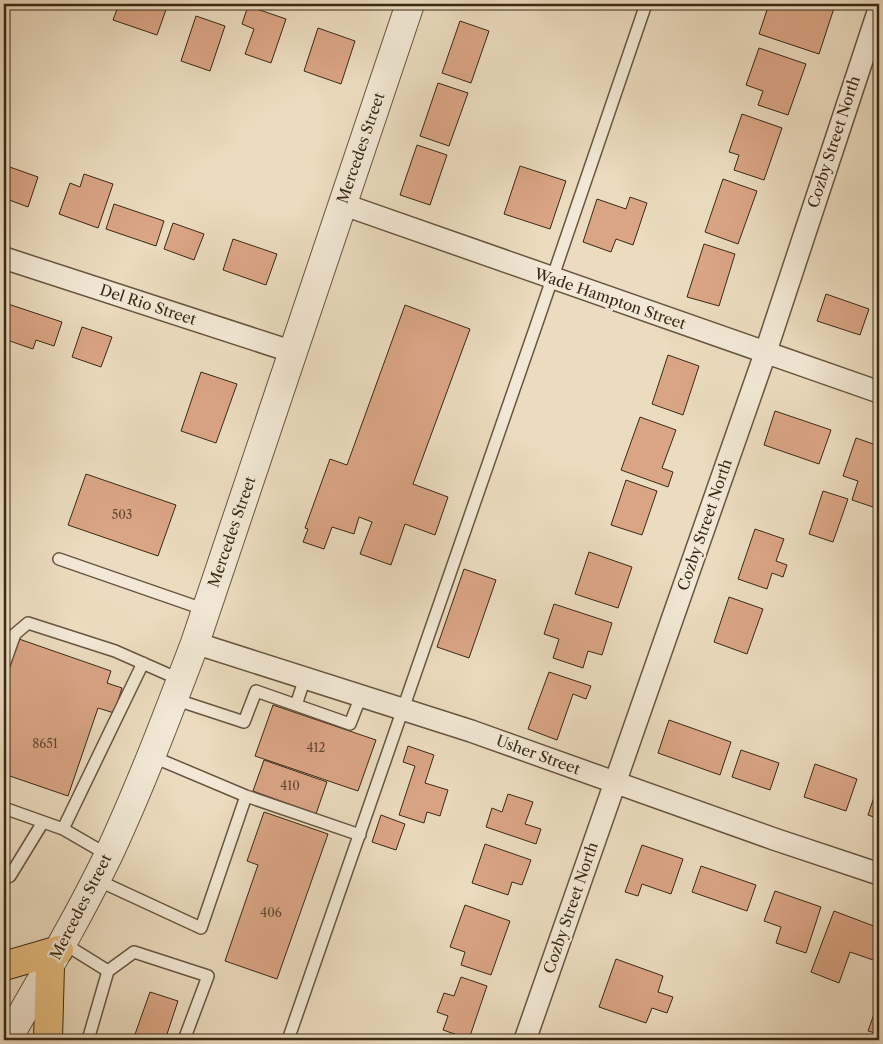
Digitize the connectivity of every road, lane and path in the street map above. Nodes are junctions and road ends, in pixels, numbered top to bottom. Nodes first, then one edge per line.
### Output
1 (408, 4) edge
2 (646, 4) edge
3 (879, 8) edge
4 (342, 204) junction
5 (4, 258) edge
6 (552, 278) junction
7 (292, 352) junction
8 (765, 354) junction
9 (879, 392) edge
10 (59, 559) dead end
11 (206, 610) junction
12 (195, 643) junction
13 (143, 663) junction
14 (4, 665) edge
15 (305, 678) junction
16 (177, 689) junction
17 (361, 696) junction
18 (296, 705) junction
19 (404, 709) junction
20 (151, 756) junction
21 (615, 782) junction
22 (246, 796) junction
23 (4, 808) edge
24 (43, 822) junction
25 (63, 829) junction
26 (360, 835) junction
27 (108, 855) junction
28 (879, 874) edge
29 (4, 879) edge
30 (95, 879) junction
31 (58, 953) junction
32 (4, 966) edge
33 (108, 970) junction
34 (7, 1040) edge
35 (48, 1040) edge
36 (88, 1040) edge
37 (184, 1040) edge
38 (288, 1040) edge
39 (525, 1040) edge

1 - 4 street, Mercedes Street
2 - 6 lane
3 - 8 street, Cozby Street North
4 - 6 street, Wade Hampton Street
4 - 7 street, Mercedes Street
5 - 7 street, Del Rio Street
6 - 8 street, Wade Hampton Street
6 - 19 lane
7 - 11 street, Mercedes Street
8 - 9 street, Wade Hampton Street
8 - 21 street, Cozby Street North
10 - 11 lane
11 - 12 street, Mercedes Street
12 - 15 street, Usher Street
12 - 16 street, Mercedes Street
13 - 14 lane
13 - 16 lane
13 - 25 lane
15 - 17 street, Usher Street
15 - 18 lane
16 - 18 lane
16 - 20 street, Mercedes Street
17 - 18 lane
17 - 19 street, Usher Street
19 - 21 street, Usher Street
19 - 26 lane
20 - 22 lane
20 - 27 street, Mercedes Street
21 - 28 street, Usher Street
21 - 39 street, Cozby Street North
22 - 26 lane
22 - 30 lane
23 - 24 lane
24 - 25 lane
24 - 29 lane
25 - 27 lane
26 - 38 lane
27 - 30 street, Mercedes Street
30 - 31 street, Mercedes Street
31 - 32 highway
31 - 33 lane
31 - 34 street, Mercedes Street
31 - 35 highway
33 - 36 lane
33 - 37 lane

